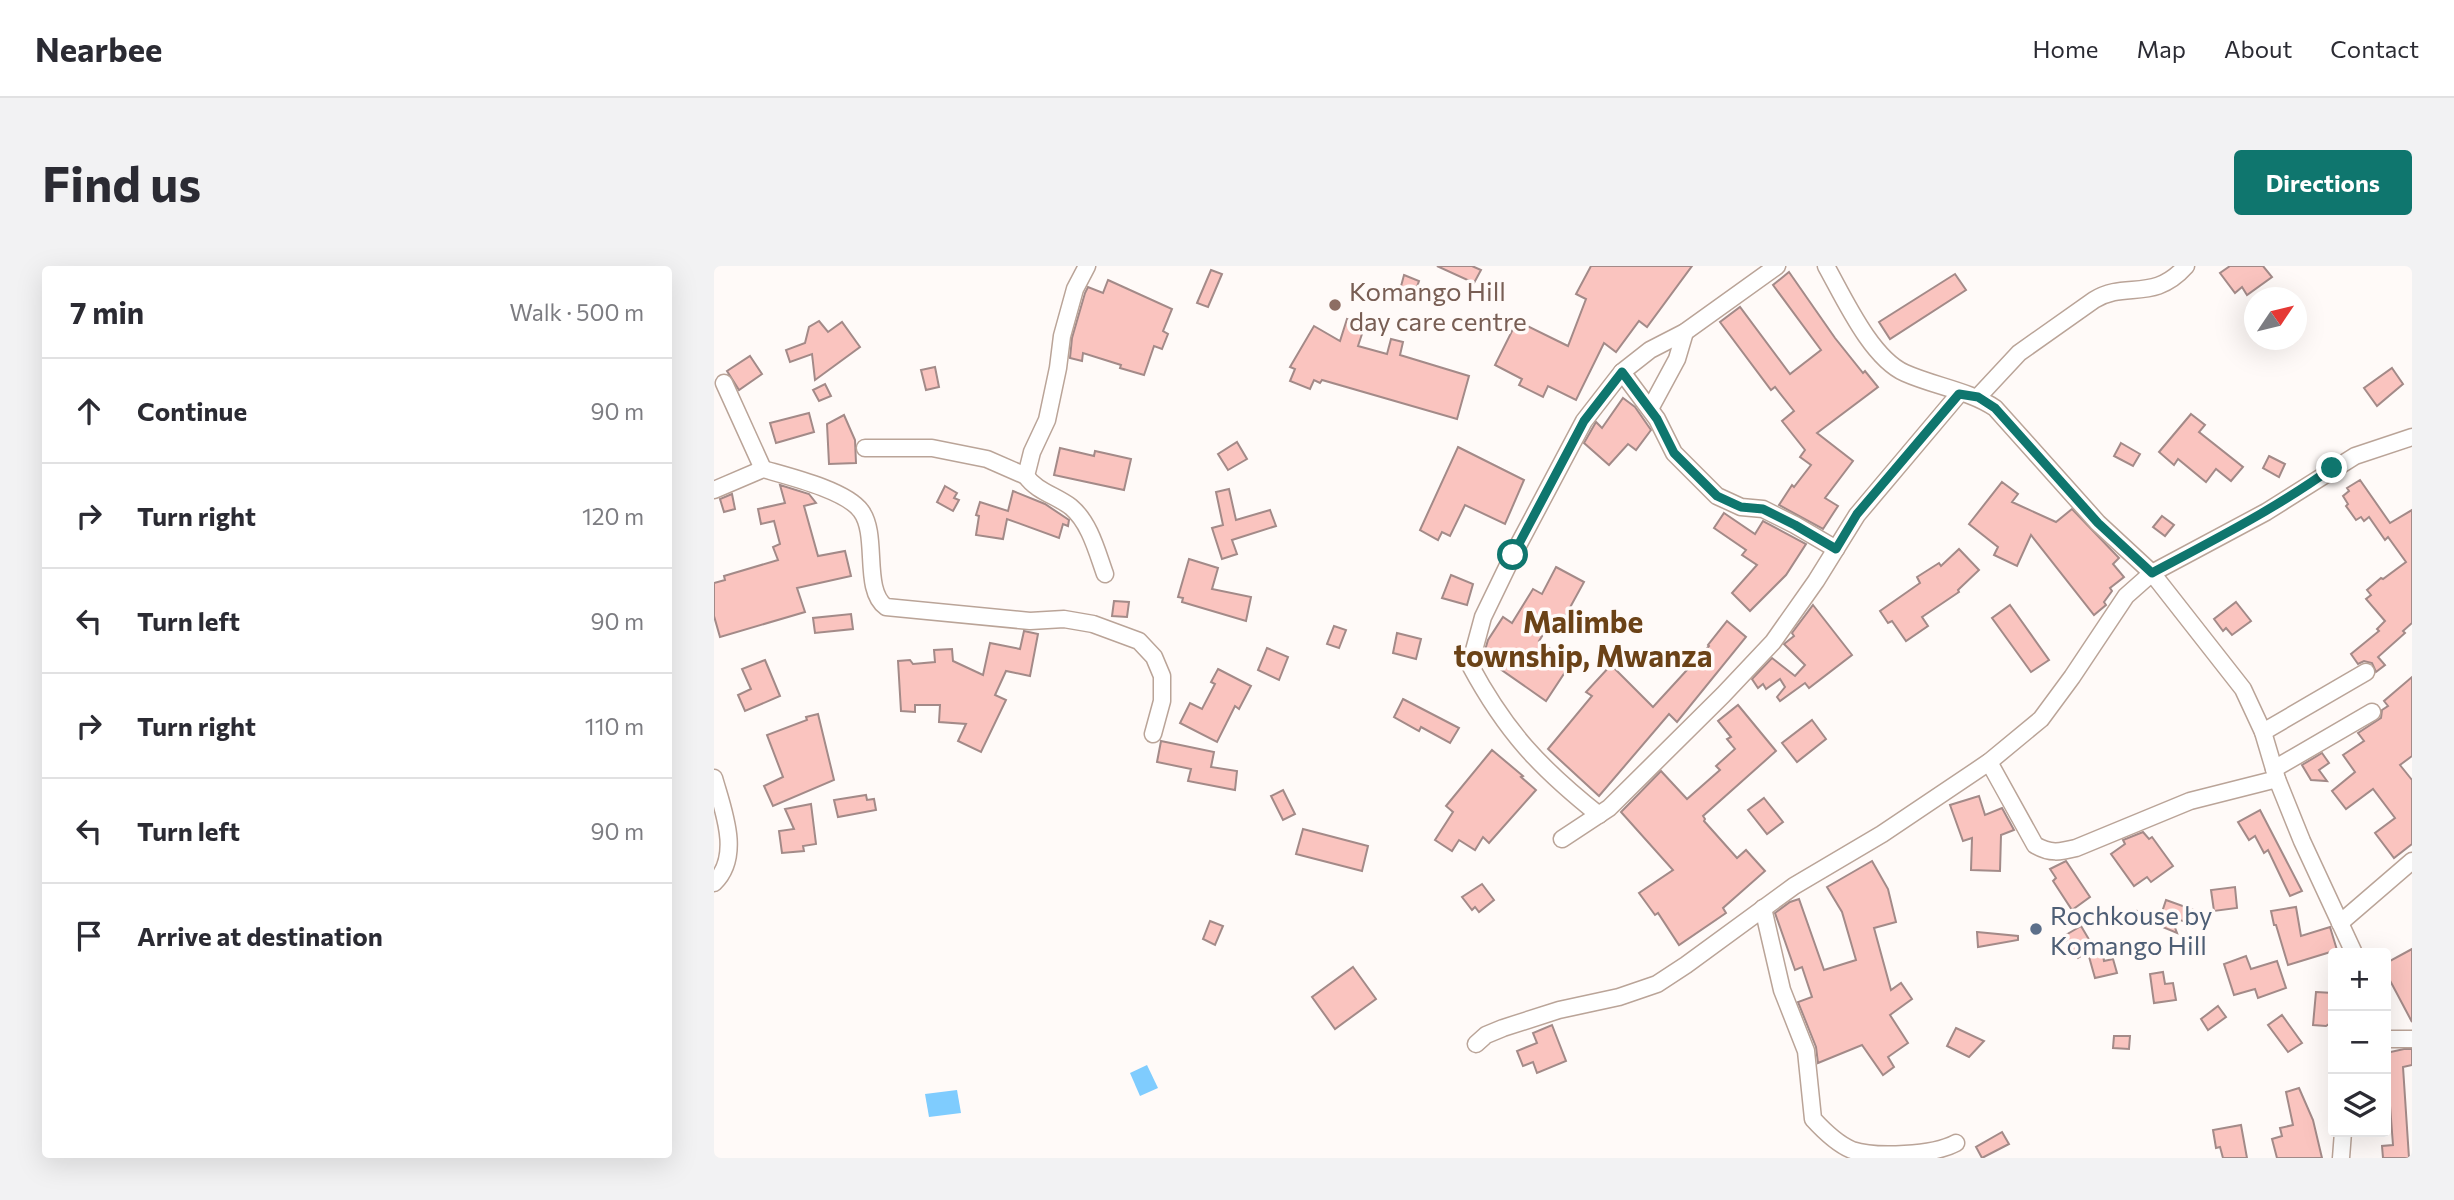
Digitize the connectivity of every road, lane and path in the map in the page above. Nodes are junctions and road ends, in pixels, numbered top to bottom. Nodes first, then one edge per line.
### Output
1 (1087, 266) edge
2 (1777, 266) edge
3 (1826, 266) edge
4 (2186, 266) edge
5 (1685, 331) junction
6 (1622, 372) junction
7 (724, 383) dead end
8 (1959, 394) junction
9 (1978, 397) junction
10 (1650, 409) junction
11 (2412, 437) edge
12 (865, 448) dead end
13 (763, 468) junction
14 (1026, 476) junction
15 (714, 491) edge
16 (1836, 549) junction
17 (2152, 573) junction
18 (1105, 575) dead end
19 (2367, 671) dead end
20 (2372, 712) dead end
21 (2263, 732) junction
22 (1153, 734) dead end
23 (1989, 762) junction
24 (2276, 774) junction
25 (714, 778) edge
26 (1599, 815) junction
27 (1562, 838) dead end
28 (2412, 861) edge
29 (714, 883) edge
30 (1763, 908) junction
31 (2340, 923) junction
32 (2352, 948) edge
33 (2391, 1038) edge
34 (2412, 1039) edge
35 (1476, 1044) dead end
36 (2343, 1137) edge
37 (1956, 1143) dead end
38 (2341, 1158) edge

1 - 14 street
2 - 5 street
3 - 8 street
4 - 9 street
5 - 6 street
5 - 10 street
6 - 10 street
6 - 26 street
7 - 13 street
8 - 9 street
8 - 16 street
9 - 17 street
10 - 16 street
11 - 17 street
12 - 14 street
13 - 15 street
13 - 22 street
14 - 18 street
16 - 26 street
17 - 21 street
17 - 23 street
19 - 21 street
20 - 24 street
21 - 24 street
23 - 24 street
23 - 30 street
24 - 31 street
25 - 29 street
26 - 27 street
28 - 31 street
30 - 35 street
30 - 37 street
31 - 32 street
33 - 34 street
36 - 38 street

